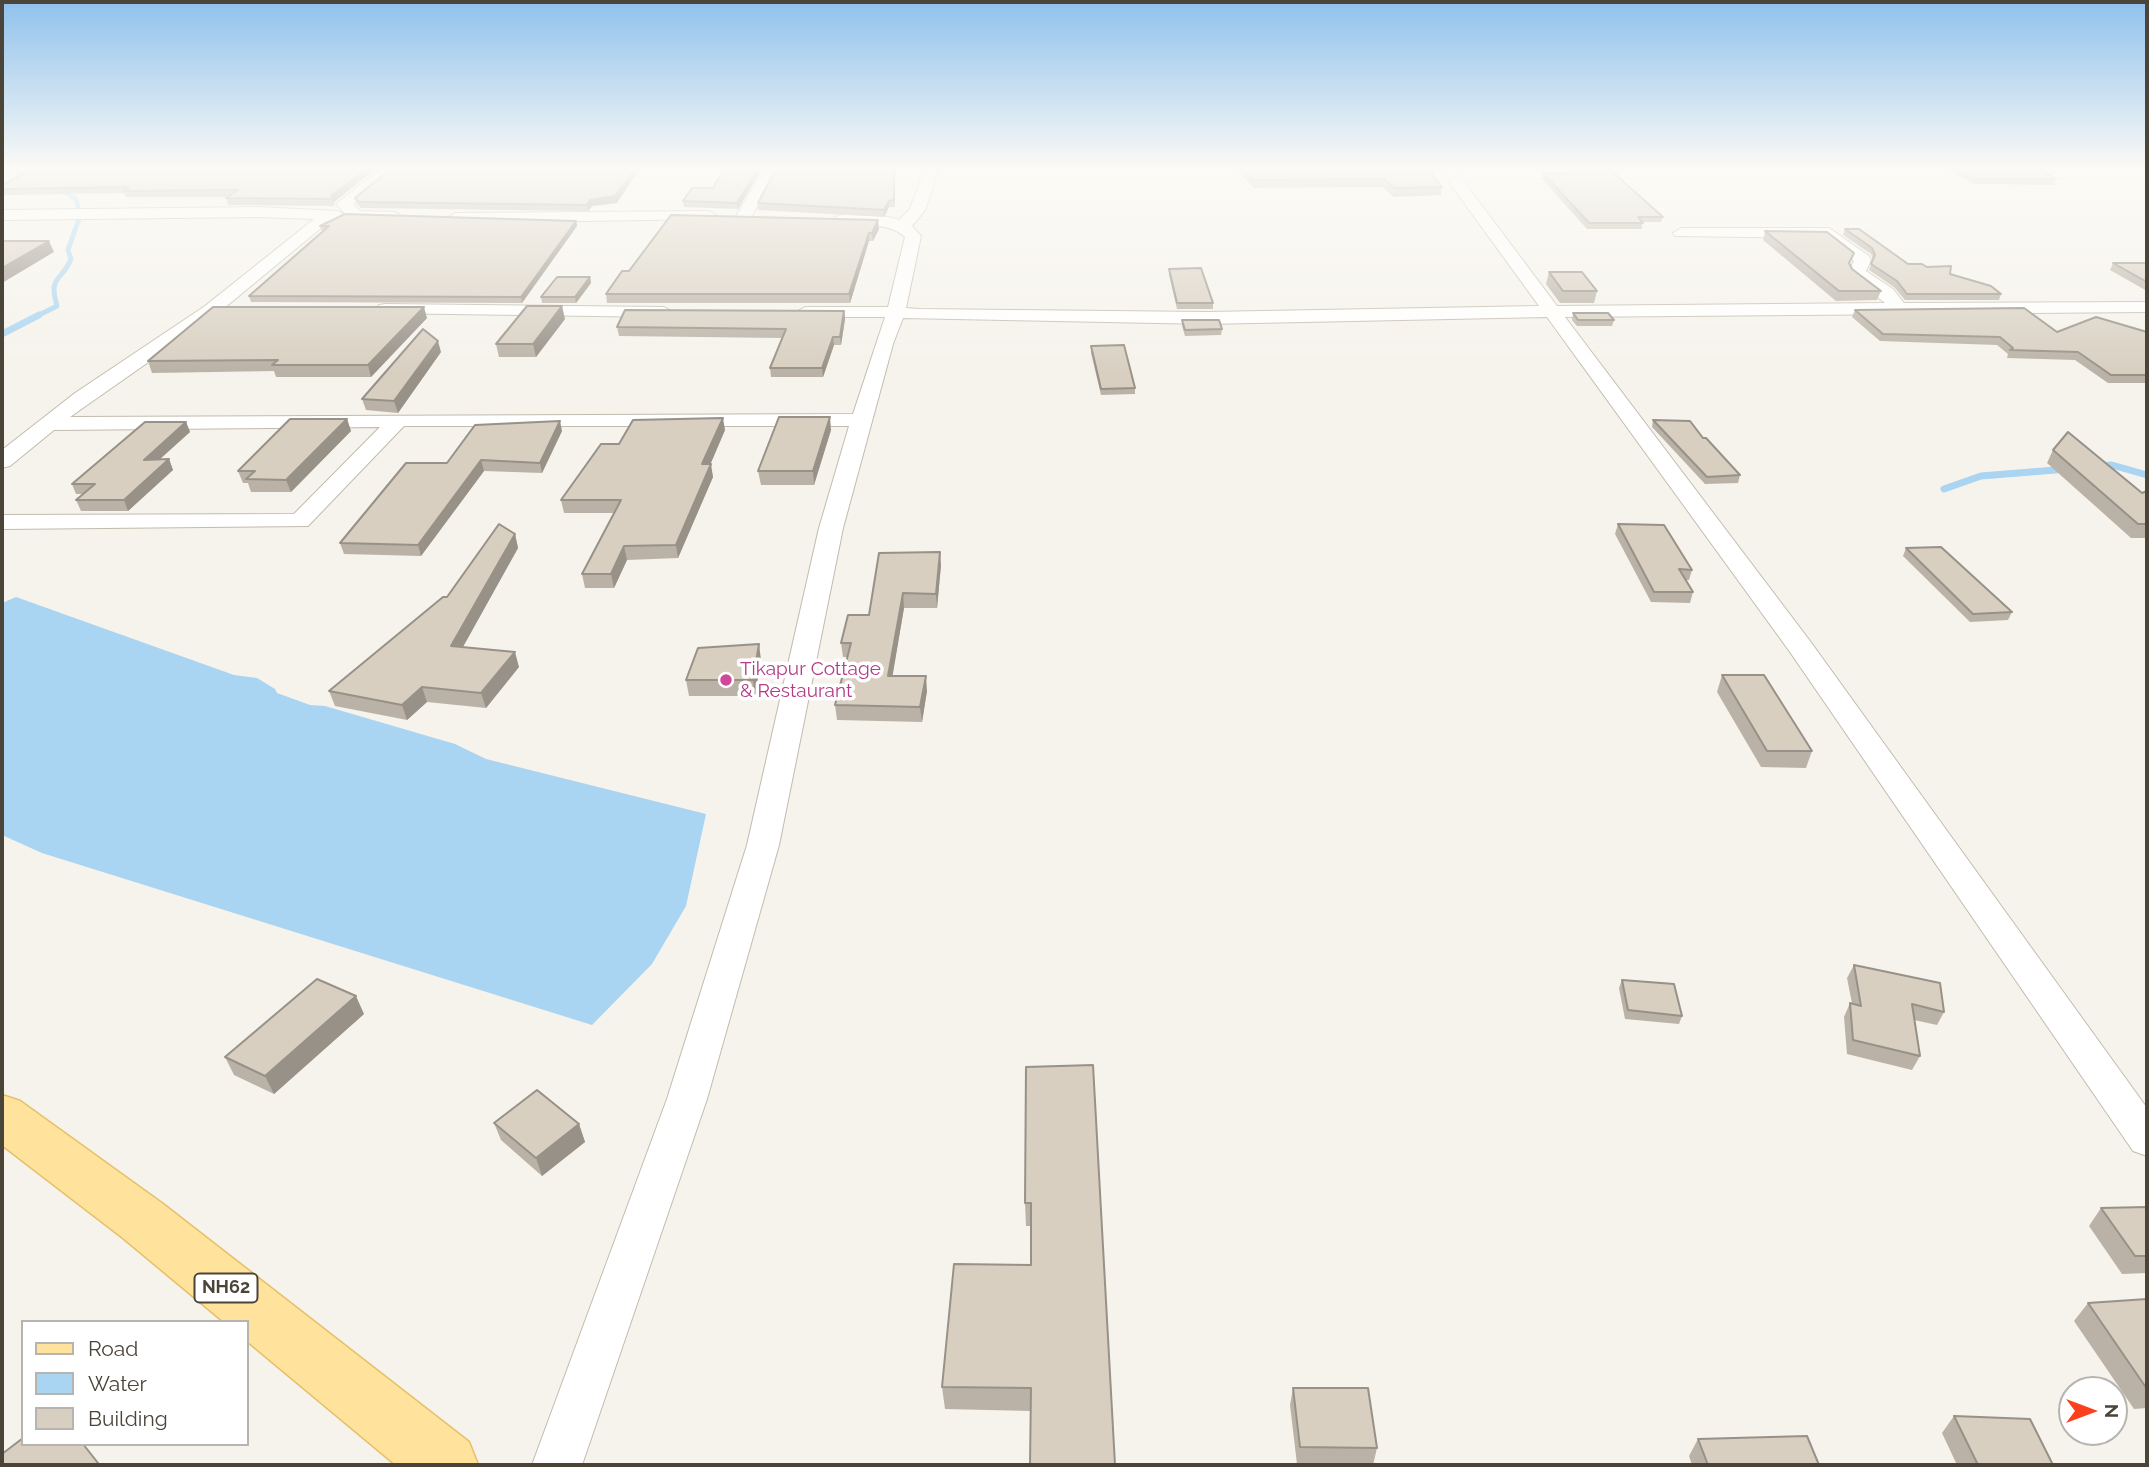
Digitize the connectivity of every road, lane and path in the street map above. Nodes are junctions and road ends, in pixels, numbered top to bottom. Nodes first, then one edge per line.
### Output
1 (302, 235) edge
2 (913, 235) edge
3 (1497, 235) edge
4 (1832, 235) edge
5 (2147, 307) edge
6 (362, 309) edge
7 (1899, 309) junction
8 (211, 310) junction
9 (238, 310) edge
10 (677, 312) edge
11 (792, 312) edge
12 (896, 312) junction
13 (1555, 313) junction
14 (863, 419) junction
15 (398, 420) junction
16 (49, 425) junction
17 (2, 461) edge
18 (2, 522) edge
19 (2, 1116) edge
20 (2147, 1139) edge
21 (446, 1465) edge
22 (557, 1465) edge

1 - 8 street
2 - 12 street
3 - 13 street
4 - 7 street
5 - 7 street
6 - 10 street
7 - 13 street
8 - 9 street
8 - 16 street
11 - 12 street
12 - 13 street
12 - 14 street
13 - 20 street
14 - 15 street
14 - 22 street
15 - 16 street
15 - 18 street
16 - 17 street
19 - 21 main road, NH62

